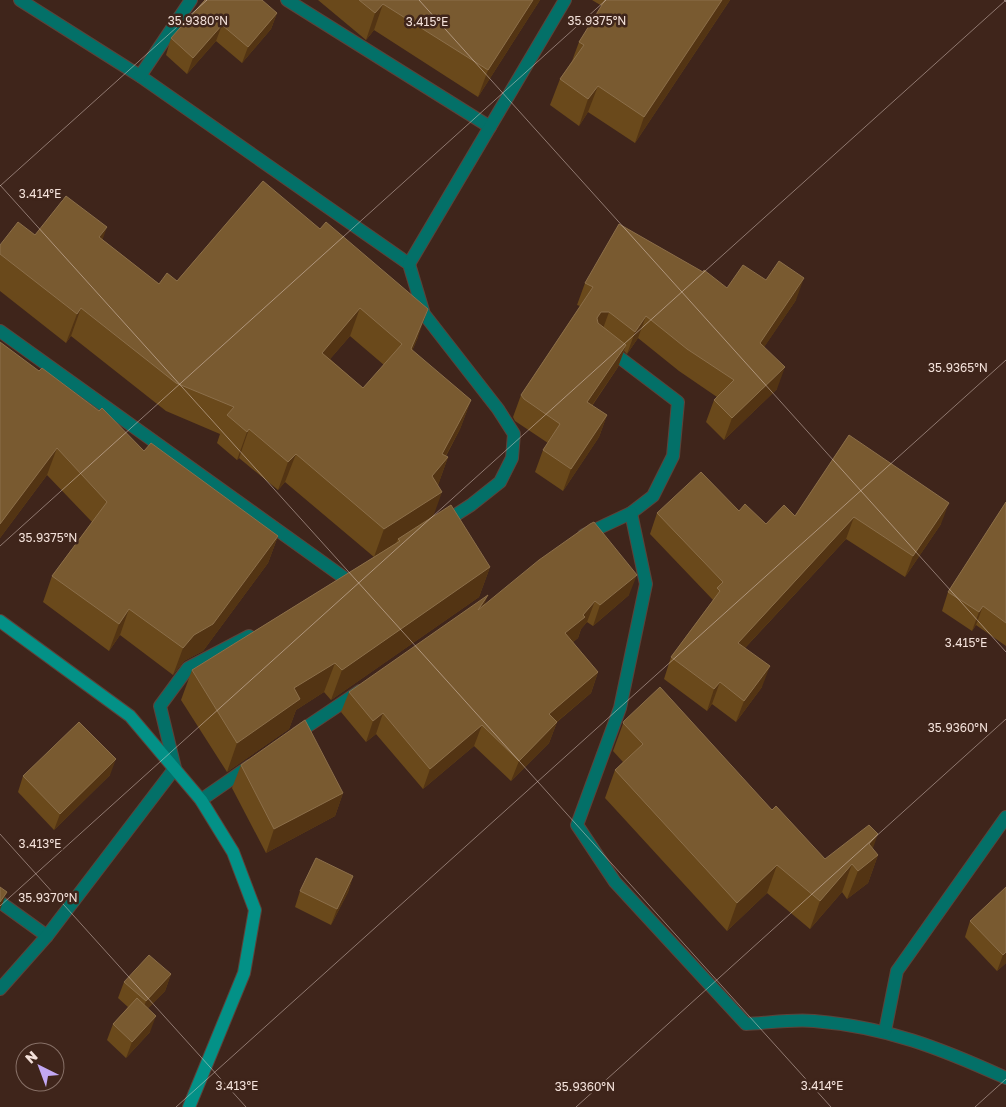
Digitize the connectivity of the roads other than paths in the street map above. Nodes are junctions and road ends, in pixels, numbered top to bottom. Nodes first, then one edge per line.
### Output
1 (20, 0) edge
2 (190, 0) edge
3 (287, 0) edge
4 (565, 0) edge
5 (140, 76) junction
6 (490, 127) junction
7 (409, 264) junction
8 (0, 331) edge
9 (597, 341) edge
10 (632, 514) junction
11 (430, 531) edge
12 (570, 544) edge
13 (349, 582) edge
14 (2, 621) edge
15 (264, 628) edge
16 (372, 682) edge
17 (282, 744) edge
18 (258, 760) edge
19 (176, 768) junction
20 (201, 800) junction
21 (1006, 817) edge
22 (0, 902) edge
23 (47, 936) junction
24 (0, 989) edge
25 (885, 1031) junction
26 (1006, 1078) edge
27 (189, 1107) edge

1 - 5 street
2 - 5 street
3 - 6 street
4 - 6 street
5 - 7 street
6 - 7 street
7 - 11 street
8 - 13 street
9 - 10 street
10 - 12 street
10 - 25 street
14 - 19 main road
15 - 19 street
16 - 17 street
18 - 20 street
19 - 20 main road
19 - 23 street
20 - 27 main road
21 - 25 street
22 - 23 street
23 - 24 street
25 - 26 street

